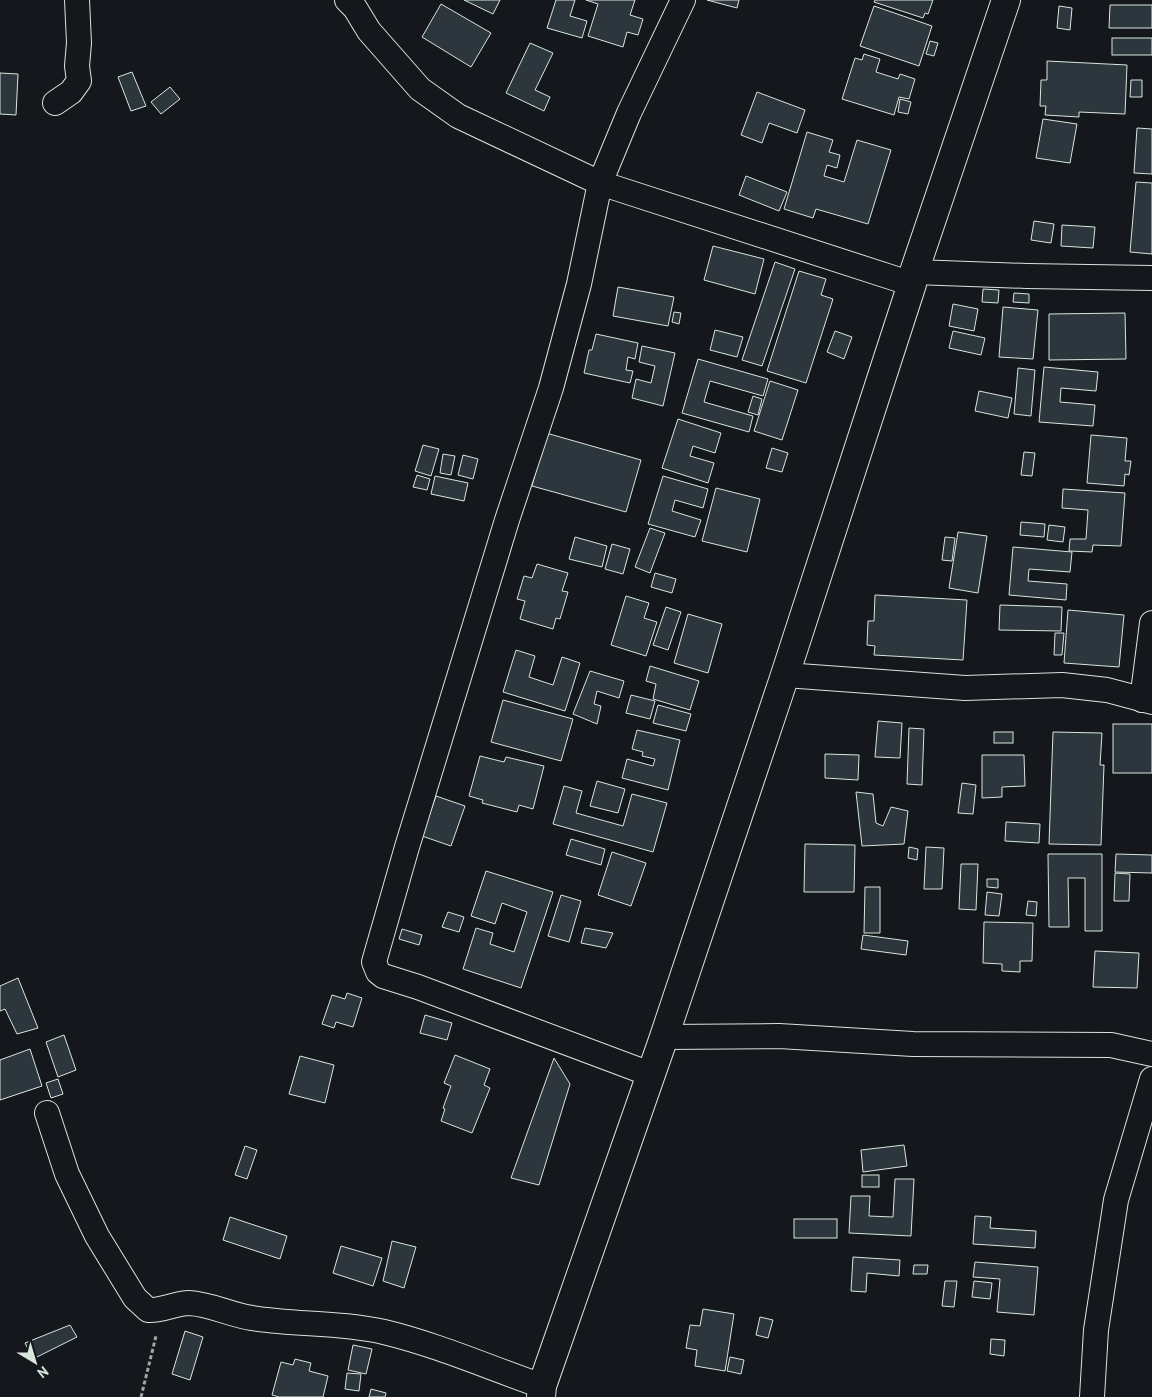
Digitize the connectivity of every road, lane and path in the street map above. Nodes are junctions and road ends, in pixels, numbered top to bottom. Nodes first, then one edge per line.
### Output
1 (78, 0) edge
2 (683, 0) edge
3 (1006, 0) edge
4 (355, 3) edge
5 (55, 103) dead end
6 (600, 183) junction
7 (913, 278) junction
8 (1152, 278) edge
9 (1152, 623) edge
10 (785, 675) junction
11 (1147, 701) edge
12 (664, 1038) junction
13 (1152, 1054) edge
14 (650, 1074) junction
15 (1152, 1079) edge
16 (47, 1113) dead end
17 (155, 1310) junction
18 (541, 1392) edge
19 (141, 1397) edge
20 (1092, 1397) edge

1 - 5 street
2 - 6 street
3 - 7 street
4 - 6 street
6 - 7 street
6 - 14 street
7 - 8 street
7 - 10 street
9 - 11 street
10 - 11 street
10 - 12 street
12 - 13 street
12 - 14 street
14 - 18 street
15 - 20 street
16 - 17 street
17 - 18 street
17 - 19 path

